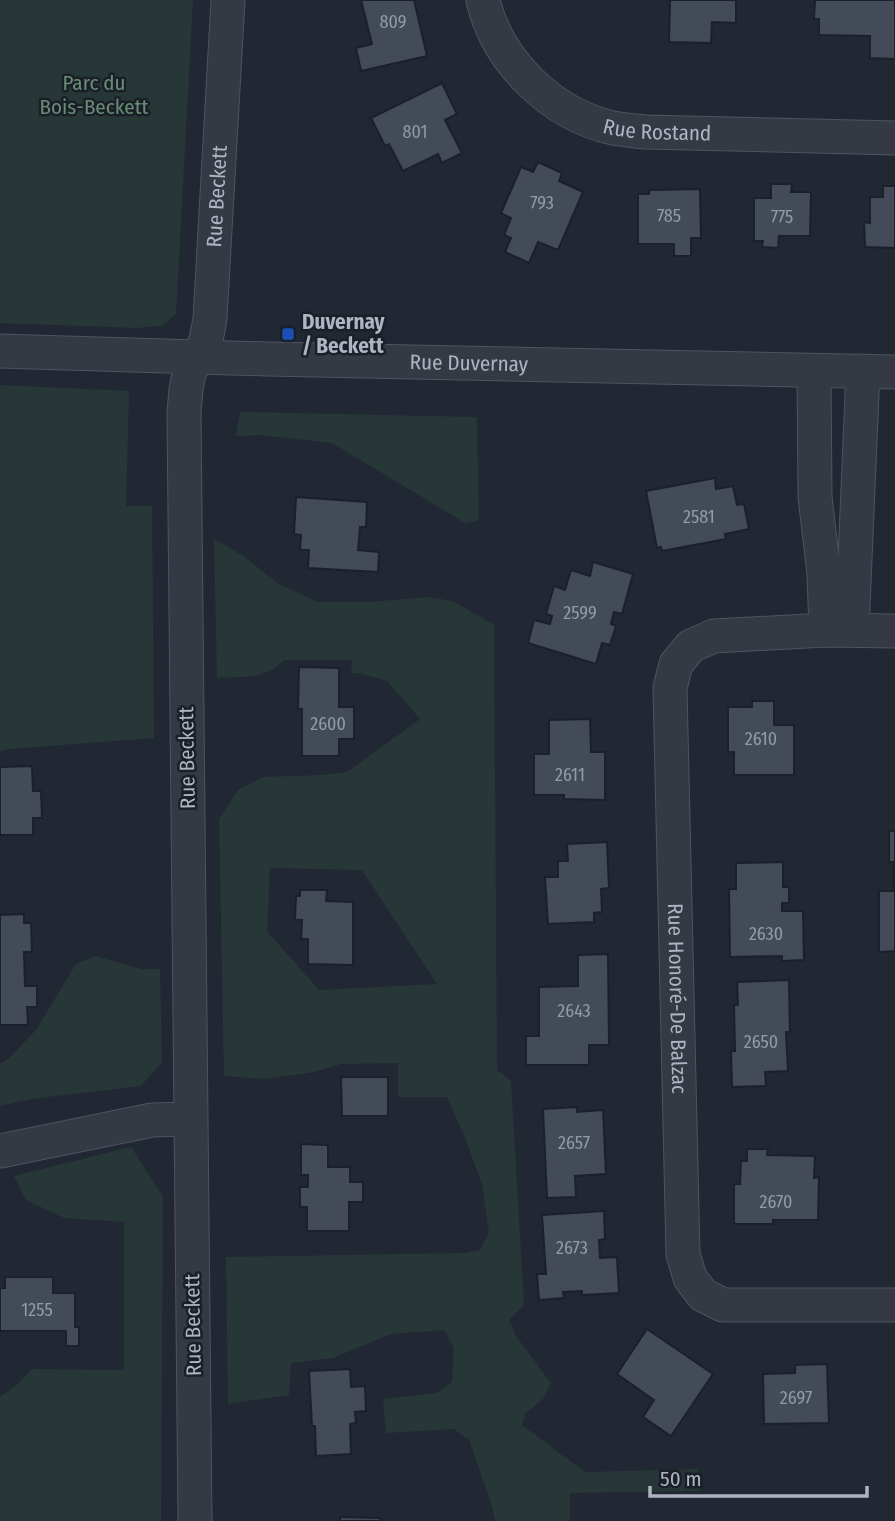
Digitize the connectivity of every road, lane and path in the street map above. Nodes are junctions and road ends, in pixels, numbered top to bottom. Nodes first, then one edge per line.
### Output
1 (228, 0) edge
2 (483, 0) edge
3 (895, 138) edge
4 (0, 351) edge
5 (198, 357) junction
6 (814, 371) junction
7 (879, 371) edge
8 (839, 630) junction
9 (895, 631) edge
10 (190, 1119) junction
11 (0, 1151) edge
12 (895, 1306) edge
13 (195, 1521) edge

1 - 5 street, Rue Beckett
2 - 3 street, Rue Rostand
4 - 5 street, Rue Duvernay
5 - 6 street, Rue Duvernay
5 - 10 street, Rue Beckett
6 - 7 street, Rue Duvernay
6 - 8 street
7 - 8 street
8 - 9 street, Rue Honoré-De Balzac
8 - 12 street, Rue Honoré-De Balzac
10 - 11 street
10 - 13 street, Rue Beckett

